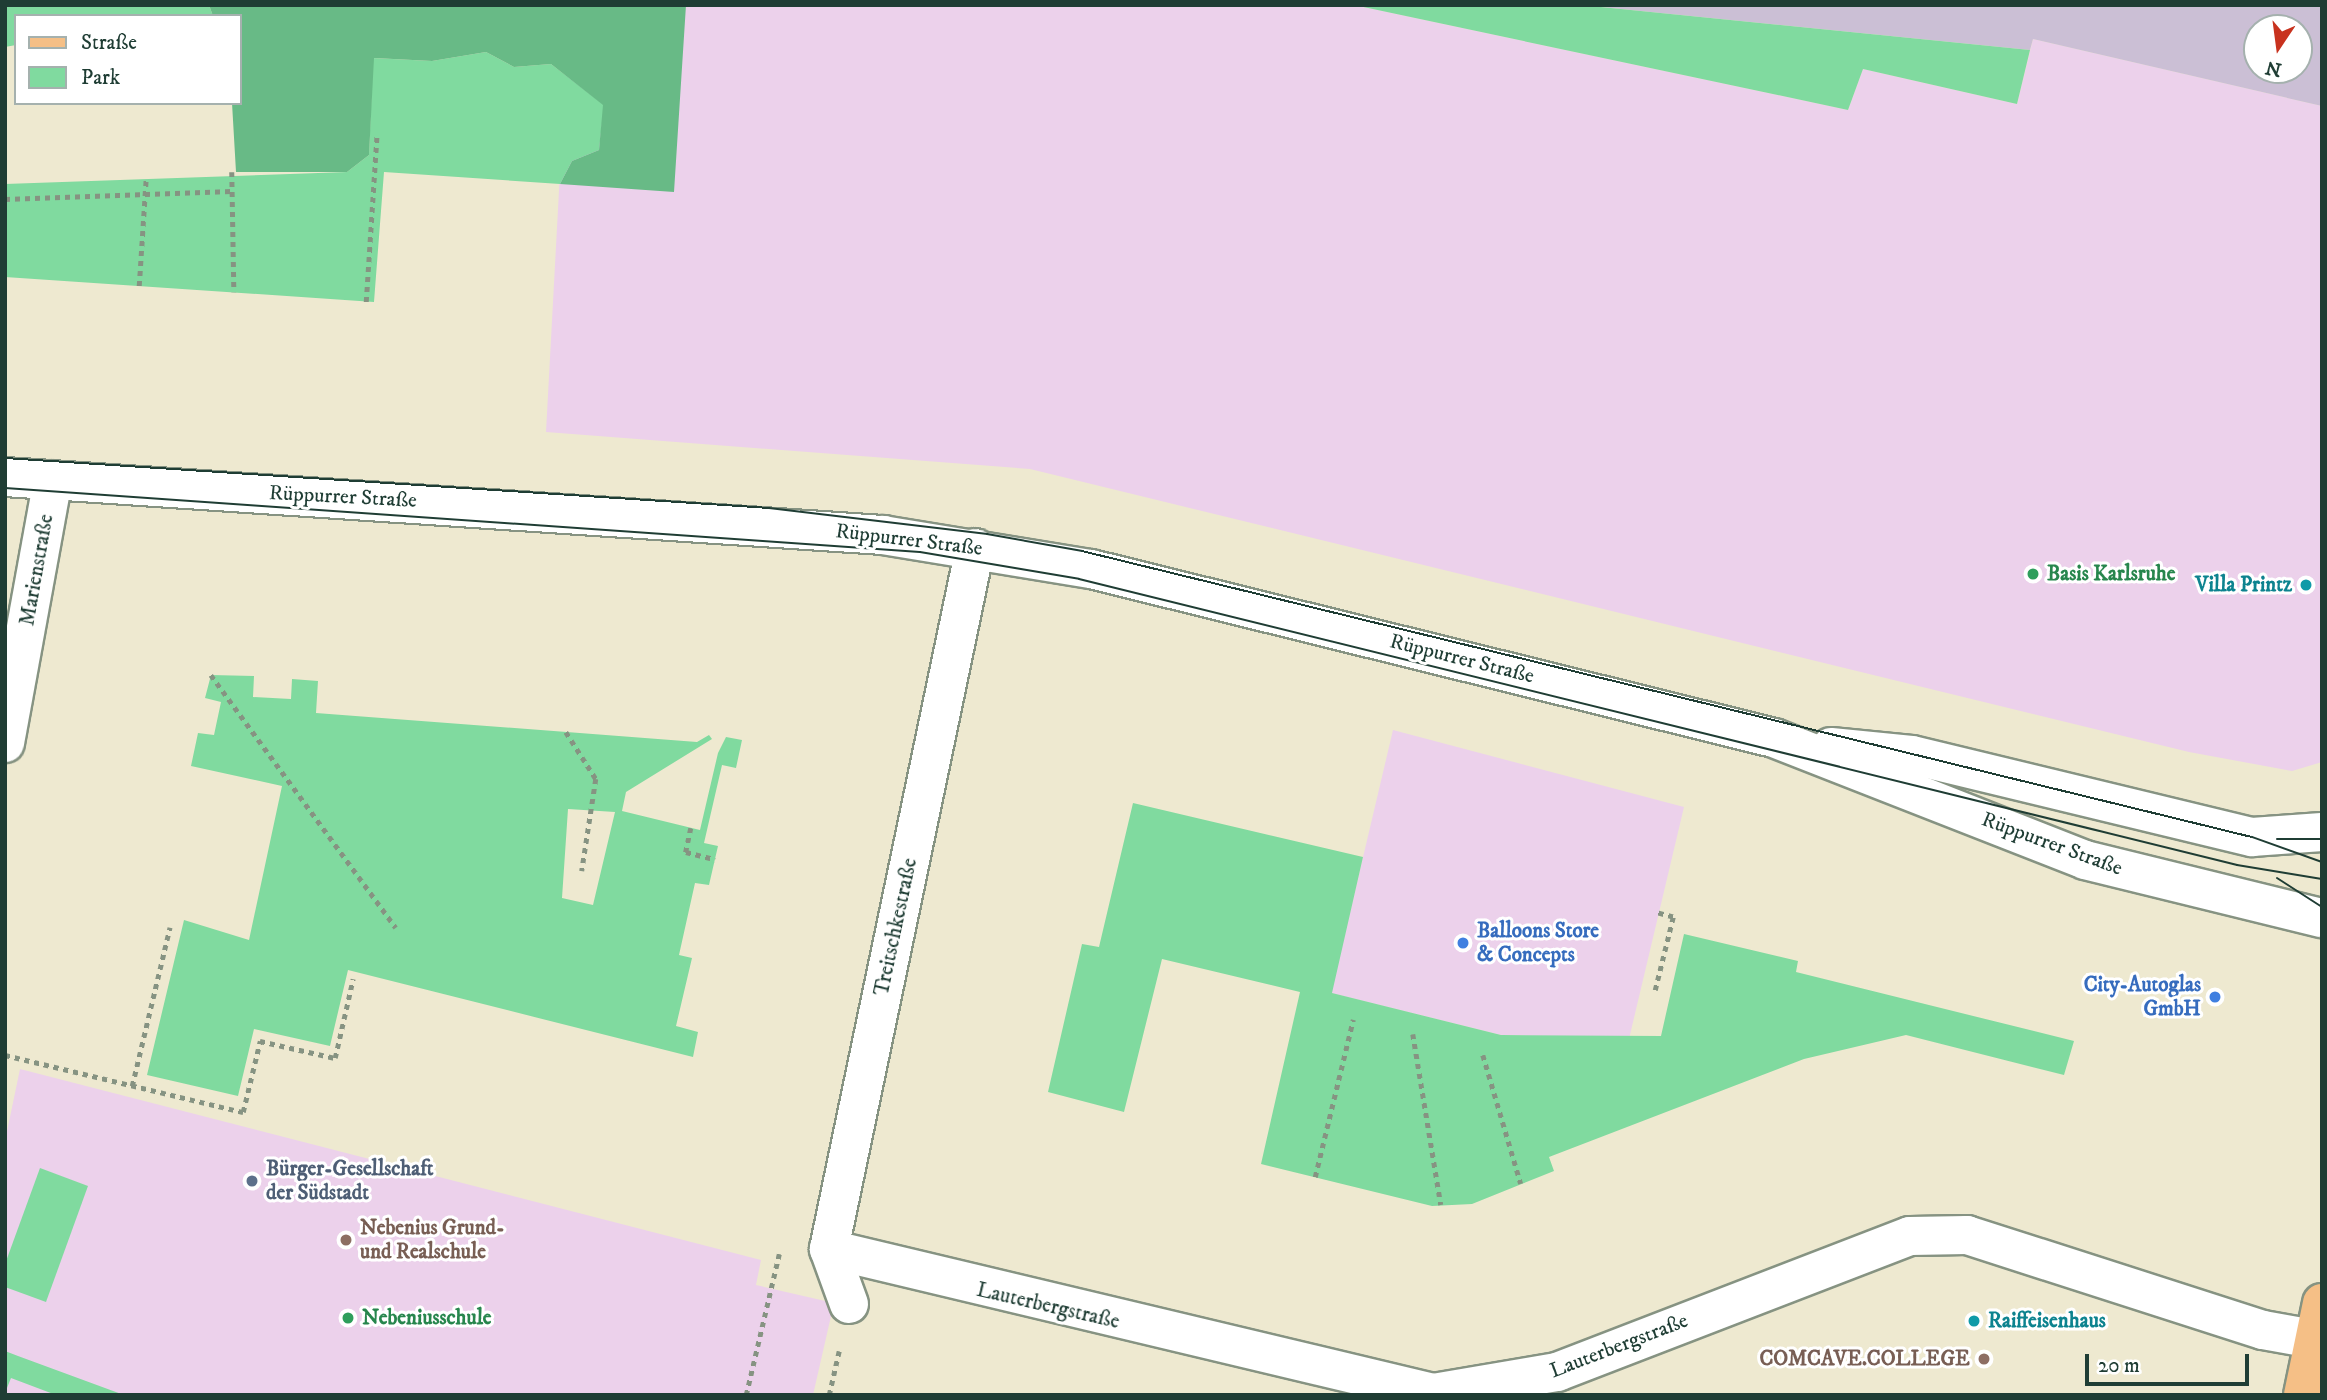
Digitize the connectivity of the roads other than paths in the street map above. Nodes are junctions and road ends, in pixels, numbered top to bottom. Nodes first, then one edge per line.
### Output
1 (5, 477) edge
2 (53, 480) junction
3 (975, 548) junction
4 (5, 743) edge
5 (1791, 743) junction
6 (2322, 832) edge
7 (2322, 918) edge
8 (829, 1249) junction
9 (2322, 1303) edge
10 (849, 1304) dead end
11 (2313, 1339) junction
12 (2303, 1395) edge

1 - 2 street, Rüppurrer Straße
2 - 3 street, Rüppurrer Straße
2 - 4 street, Marienstraße
3 - 5 street, Rüppurrer Straße
3 - 8 street, Treitschkestraße
5 - 6 street, Rüppurrer Straße
5 - 7 street, Rüppurrer Straße
8 - 10 street
8 - 11 street, Lauterbergstraße
9 - 11 main road
11 - 12 main road

